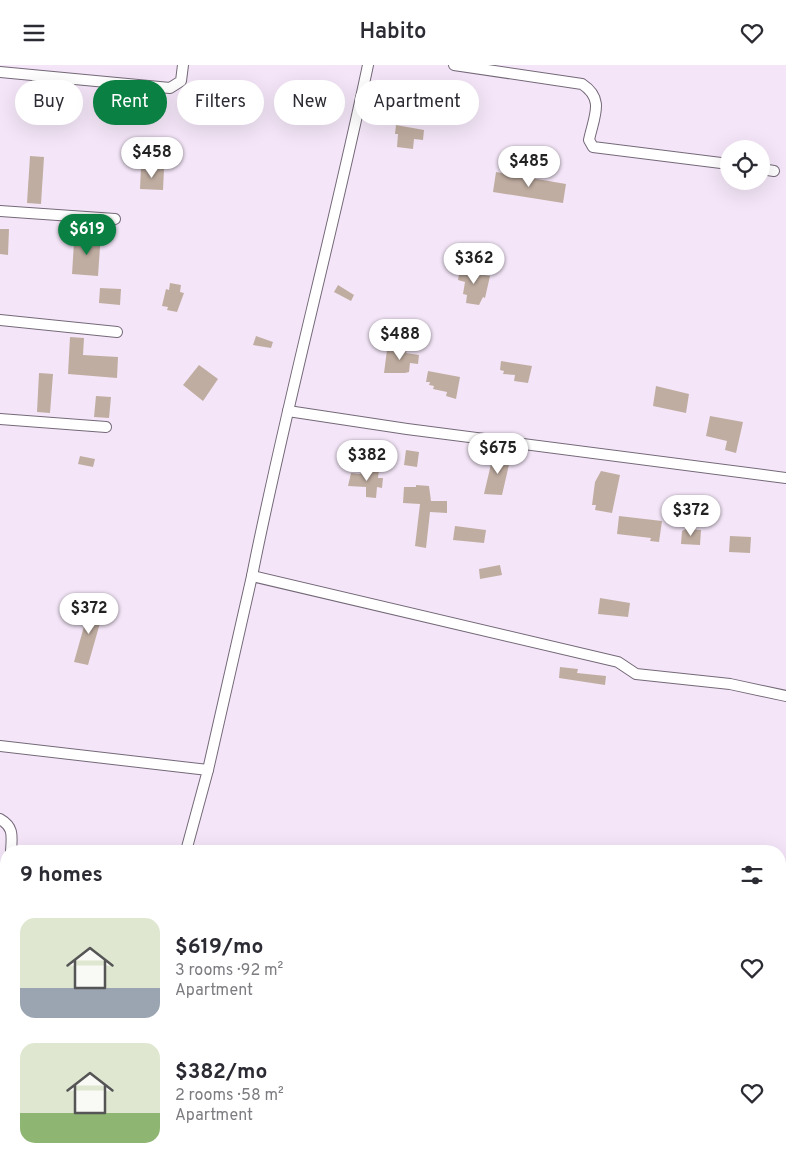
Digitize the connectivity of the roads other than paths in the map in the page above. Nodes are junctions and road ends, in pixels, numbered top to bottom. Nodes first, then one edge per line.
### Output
1 (183, 65) edge
2 (368, 65) edge
3 (454, 65) edge
4 (0, 72) edge
5 (720, 163) edge
6 (770, 170) edge
7 (774, 171) dead end
8 (0, 211) edge
9 (115, 219) dead end
10 (0, 320) edge
11 (117, 332) dead end
12 (288, 411) junction
13 (0, 419) edge
14 (106, 427) dead end
15 (786, 478) edge
16 (252, 576) junction
17 (786, 697) edge
18 (0, 746) edge
19 (208, 770) junction
20 (0, 819) edge
21 (11, 845) edge
22 (188, 845) edge

1 - 4 street
2 - 12 street
3 - 5 street
6 - 7 street
8 - 9 street
10 - 11 street
12 - 15 street
12 - 16 street
13 - 14 street
16 - 17 street
16 - 19 street
18 - 19 street
19 - 22 street
20 - 21 street

